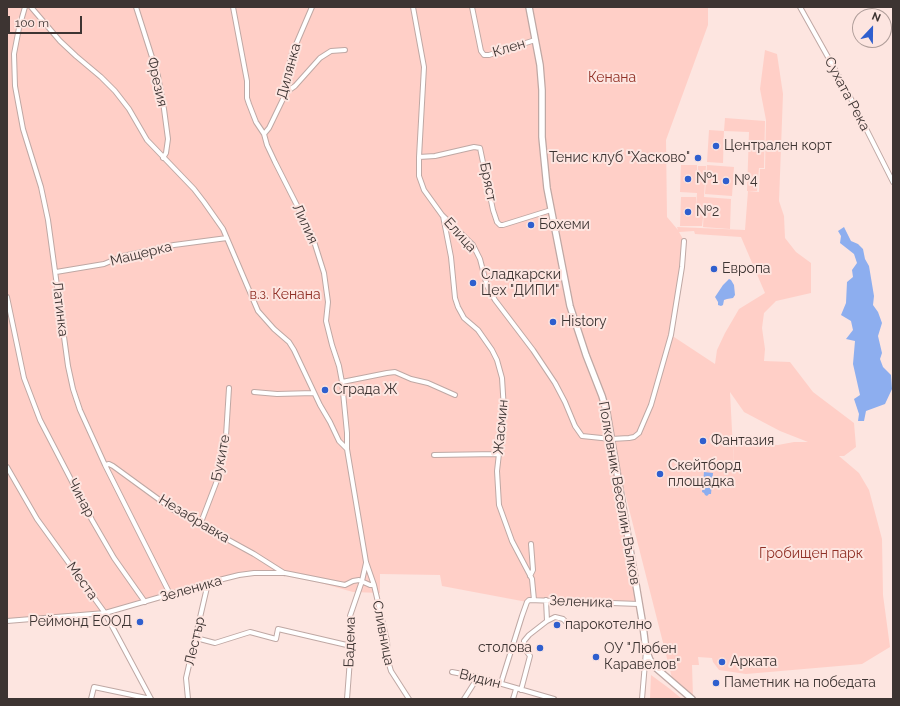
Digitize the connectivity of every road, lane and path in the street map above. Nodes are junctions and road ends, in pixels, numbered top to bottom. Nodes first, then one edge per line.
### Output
1 (25, 7) edge
2 (31, 7) edge
3 (136, 7) edge
4 (233, 7) edge
5 (312, 7) edge
6 (413, 7) edge
7 (472, 7) edge
8 (530, 7) edge
9 (800, 7) edge
10 (535, 40) junction
11 (345, 50) dead end
12 (285, 93) junction
13 (264, 134) junction
14 (419, 157) junction
15 (163, 158) junction
16 (893, 182) edge
17 (551, 210) junction
18 (442, 215) junction
19 (227, 238) junction
20 (684, 241) dead end
21 (56, 272) junction
22 (7, 297) edge
23 (342, 382) junction
24 (229, 388) dead end
25 (254, 392) dead end
26 (314, 393) junction
27 (455, 395) dead end
28 (611, 439) junction
29 (347, 449) junction
30 (498, 454) junction
31 (434, 455) dead end
32 (104, 465) junction
33 (7, 467) edge
34 (200, 525) junction
35 (531, 544) dead end
36 (366, 562) junction
37 (285, 573) junction
38 (530, 576) junction
39 (362, 581) junction
40 (208, 583) junction
41 (374, 585) junction
42 (170, 594) junction
43 (534, 600) junction
44 (546, 600) junction
45 (145, 602) junction
46 (639, 604) junction
47 (105, 613) junction
48 (7, 621) edge
49 (548, 621) junction
50 (569, 625) dead end
51 (196, 638) junction
52 (351, 646) junction
53 (646, 650) junction
54 (452, 672) dead end
55 (478, 677) junction
56 (501, 683) junction
57 (516, 689) junction
58 (521, 690) junction
59 (91, 699) edge
60 (151, 699) edge
61 (188, 699) edge
62 (347, 699) edge
63 (409, 699) edge
64 (464, 699) edge
65 (513, 699) edge
66 (554, 699) edge
67 (642, 699) edge
68 (692, 699) edge

1 - 21 street, Латинка
2 - 15 street
3 - 15 street, Фрезия
4 - 13 street, Лилия
5 - 12 street, Дилянка
6 - 14 street, Елица
7 - 10 street, Клен
8 - 10 main road, Полковник Веселин Вълков
9 - 16 street, Сухата Река
10 - 17 main road, Полковник Веселин Вълков
11 - 12 street
12 - 13 street, Дилянка
13 - 23 street, Лилия
14 - 17 street, Бряст
14 - 18 street, Елица
15 - 19 street
17 - 28 main road, Полковник Веселин Вълков
18 - 28 street, Елица
18 - 30 street, Жасмин
19 - 21 street, Мащерка
19 - 26 street
20 - 28 street, Елица
21 - 32 street, Латинка
22 - 45 street, Чинар
23 - 27 street
23 - 29 street, Лилия
24 - 34 street, Буките
25 - 26 street
26 - 29 street
28 - 46 main road, Полковник Веселин Вълков
29 - 36 street, Лилия
30 - 31 street
30 - 38 street, Жасмин
32 - 34 street, Незабравка
32 - 42 street, Латинка
33 - 47 street, Места
34 - 37 street, Незабравка
35 - 38 street
36 - 39 street, Бадема
36 - 41 street, Сливница
37 - 39 street, Зеленика
37 - 40 street, Зеленика
38 - 43 street, Жасмин
39 - 41 street, Зеленика
39 - 52 street, Бадема
40 - 42 street, Зеленика
40 - 51 street, Лестър
41 - 63 street, Сливница
42 - 45 street, Зеленика
43 - 44 street, Зеленика
43 - 56 street, Зеленика
44 - 46 street, Зеленика
44 - 49 street
45 - 47 street, Зеленика
46 - 53 main road, Полковник Веселин Вълков
47 - 48 street, Зеленика
47 - 60 street, Места
49 - 50 street
49 - 58 street
51 - 52 street
51 - 61 street, Лестър
52 - 62 street, Бадема
53 - 67 street
53 - 68 main road
54 - 55 street, Видин
55 - 56 street, Видин
55 - 64 street
56 - 57 street, Видин
57 - 58 street, Видин
57 - 65 street
58 - 66 street, Видин
59 - 60 street

